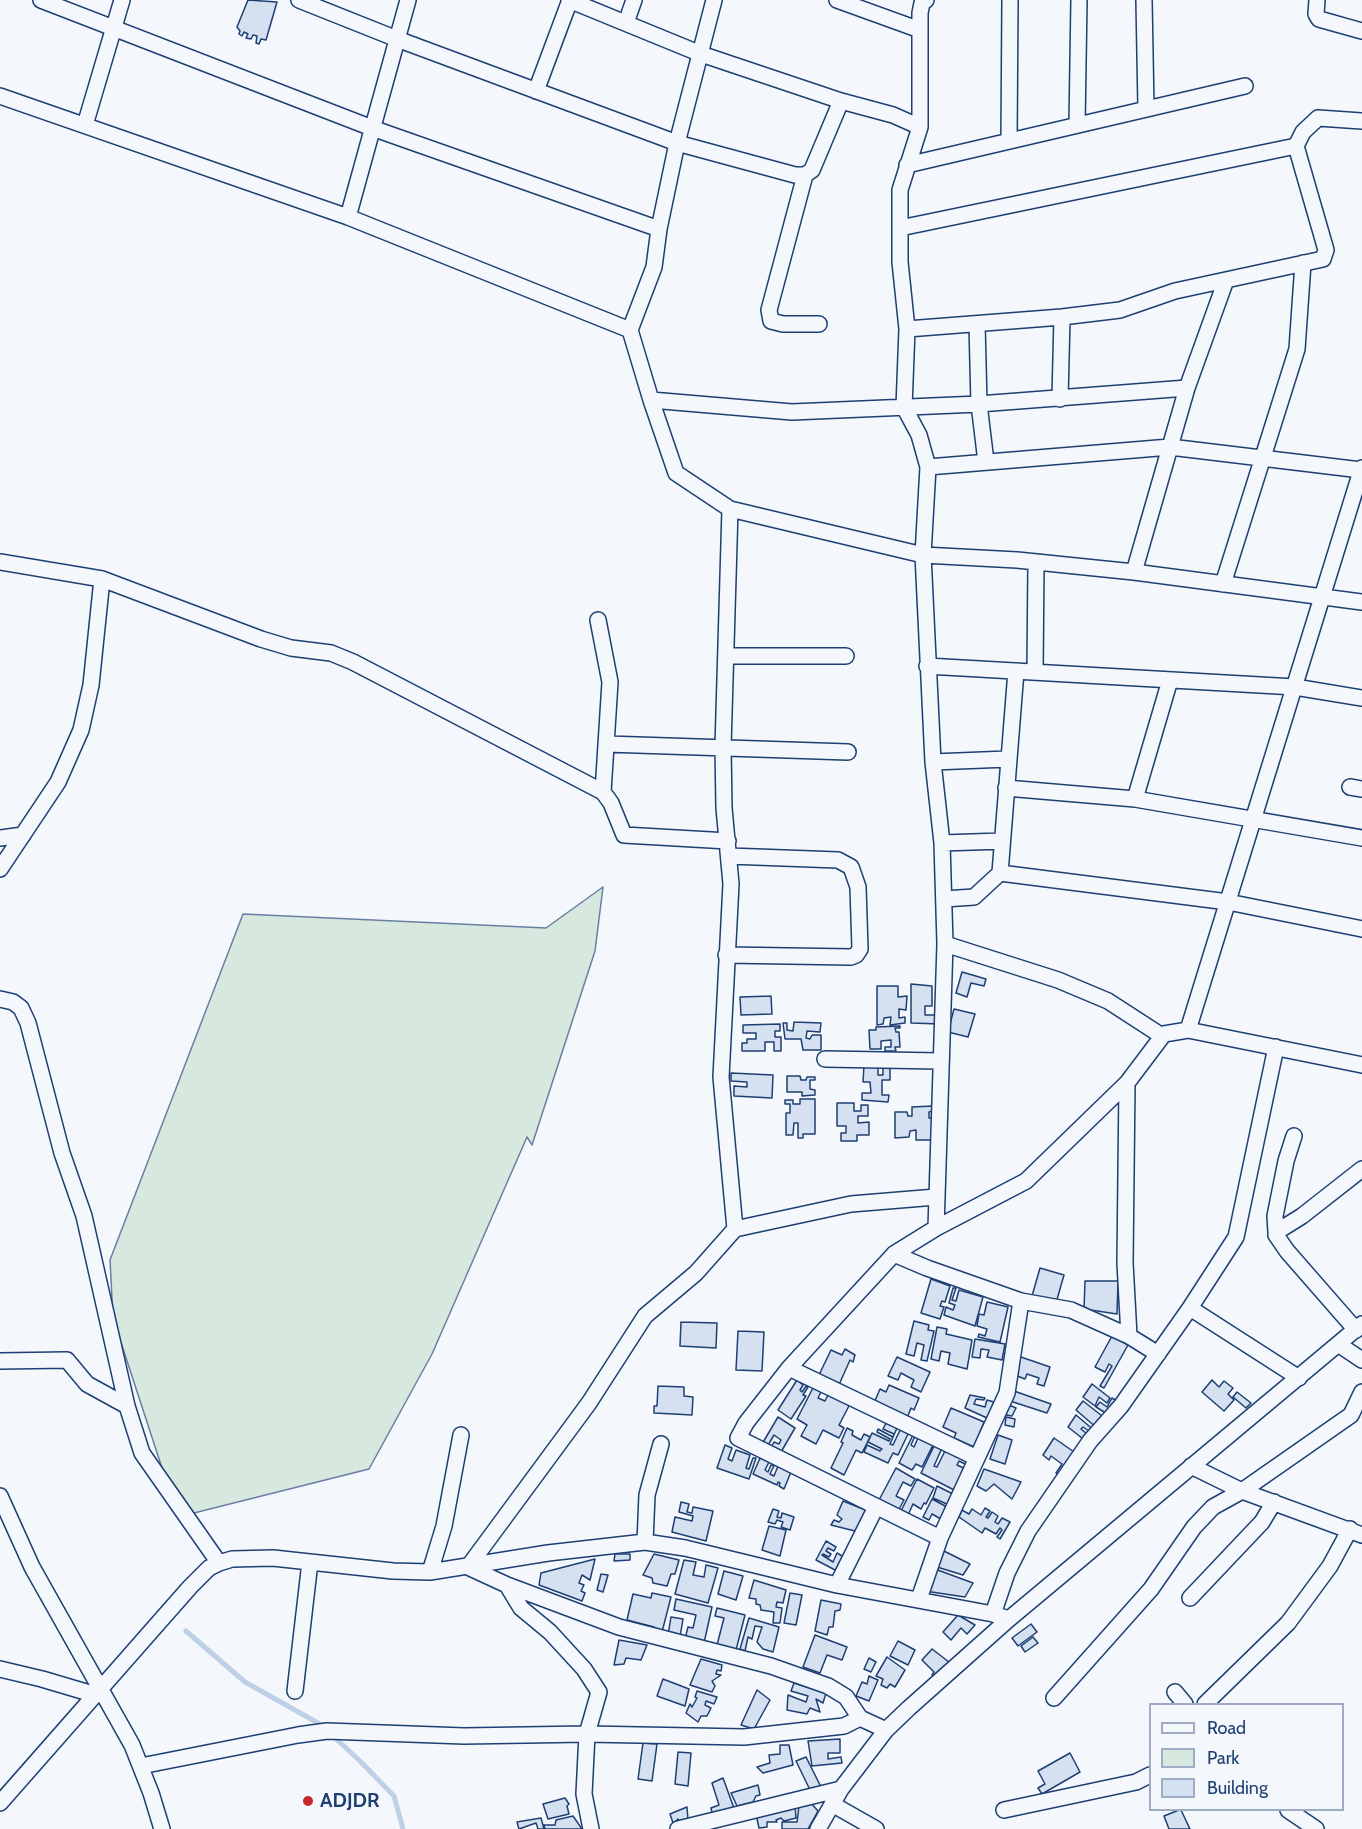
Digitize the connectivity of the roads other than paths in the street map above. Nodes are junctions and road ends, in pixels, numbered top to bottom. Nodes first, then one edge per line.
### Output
1 (41, 0) edge
2 (122, 0) edge
3 (299, 0) edge
4 (408, 0) edge
5 (569, 0) edge
6 (634, 0) edge
7 (714, 0) edge
8 (837, 0) edge
9 (926, 0) edge
10 (1010, 0) edge
11 (1079, 0) edge
12 (1145, 0) edge
13 (1317, 0) edge
14 (626, 22) junction
15 (113, 29) junction
16 (920, 30) junction
17 (1362, 31) edge
18 (397, 39) junction
19 (701, 54) junction
20 (1245, 86) dead end
21 (536, 91) junction
22 (0, 96) edge
23 (841, 102) junction
24 (1146, 109) junction
25 (1362, 121) edge
26 (85, 125) junction
27 (1077, 125) junction
28 (372, 128) junction
29 (920, 128) junction
30 (1009, 141) junction
31 (677, 143) junction
32 (1296, 146) junction
33 (907, 165) junction
34 (805, 175) junction
35 (348, 217) junction
36 (900, 228) junction
37 (659, 230) junction
38 (1303, 263) junction
39 (1226, 280) junction
40 (1062, 317) junction
41 (819, 324) dead end
42 (978, 324) junction
43 (907, 329) junction
44 (630, 330) junction
45 (1187, 388) junction
46 (1060, 399) junction
47 (651, 400) junction
48 (979, 404) junction
49 (904, 407) junction
50 (1170, 447) junction
51 (1262, 458) junction
52 (986, 462) junction
53 (928, 467) junction
54 (1362, 469) edge
55 (1358, 492) edge
56 (730, 509) junction
57 (923, 555) junction
58 (0, 562) edge
59 (1036, 562) junction
60 (1134, 572) junction
61 (102, 579) junction
62 (1223, 584) junction
63 (1323, 597) junction
64 (1362, 602) edge
65 (598, 620) dead end
66 (727, 656) junction
67 (846, 656) dead end
68 (927, 666) junction
69 (1016, 671) junction
70 (1035, 672) junction
71 (1170, 680) junction
72 (1295, 687) junction
73 (1362, 698) edge
74 (607, 744) junction
75 (723, 747) junction
76 (849, 752) dead end
77 (1008, 759) junction
78 (933, 762) junction
79 (1006, 788) junction
80 (603, 792) junction
81 (1135, 799) junction
82 (1254, 818) junction
83 (23, 835) junction
84 (0, 838) edge
85 (1362, 838) edge
86 (728, 840) junction
87 (1002, 841) junction
88 (942, 843) junction
89 (729, 856) junction
90 (0, 869) edge
91 (1000, 873) junction
92 (944, 899) junction
93 (1228, 902) junction
94 (1362, 929) edge
95 (945, 944) junction
96 (726, 955) junction
97 (0, 999) edge
98 (1188, 1030) junction
99 (1162, 1036) junction
100 (1276, 1047) junction
101 (825, 1059) dead end
102 (940, 1061) junction
103 (1362, 1065) edge
104 (1127, 1083) junction
105 (1294, 1136) dead end
106 (1362, 1169) edge
107 (936, 1197) junction
108 (936, 1228) junction
109 (735, 1229) junction
110 (1276, 1233) junction
111 (894, 1254) junction
112 (1021, 1301) junction
113 (1190, 1308) junction
114 (1359, 1327) edge
115 (1129, 1336) junction
116 (1338, 1344) junction
117 (1158, 1354) junction
118 (1362, 1360) edge
119 (0, 1361) edge
120 (789, 1368) junction
121 (1299, 1378) junction
122 (1362, 1392) edge
123 (127, 1406) junction
124 (461, 1435) dead end
125 (660, 1444) dead end
126 (977, 1458) junction
127 (1191, 1466) junction
128 (1242, 1491) junction
129 (0, 1496) edge
130 (1274, 1502) junction
131 (876, 1507) junction
132 (1356, 1532) edge
133 (940, 1538) junction
134 (645, 1542) junction
135 (310, 1562) junction
136 (219, 1563) junction
137 (468, 1567) junction
138 (430, 1572) junction
139 (507, 1585) junction
140 (837, 1585) junction
141 (1190, 1598) dead end
142 (919, 1599) junction
143 (993, 1614) junction
144 (1009, 1619) junction
145 (0, 1669) edge
146 (295, 1691) dead end
147 (98, 1692) junction
148 (1175, 1692) dead end
149 (1054, 1698) dead end
150 (1184, 1703) edge
151 (1206, 1703) edge
152 (860, 1718) junction
153 (886, 1730) junction
154 (587, 1734) junction
155 (141, 1766) junction
156 (1149, 1776) edge
157 (6, 1788) edge
158 (841, 1789) junction
159 (0, 1803) edge
160 (832, 1804) junction
161 (1004, 1810) dead end
162 (1291, 1811) edge
163 (162, 1829) edge
164 (591, 1829) edge
165 (678, 1829) edge
166 (818, 1829) edge
167 (876, 1829) edge
168 (1316, 1829) edge

1 - 15 street
2 - 15 street
3 - 18 street
4 - 18 street
5 - 14 street
5 - 21 street
6 - 14 street
7 - 19 street
8 - 16 street
9 - 16 street
10 - 30 street
11 - 27 street
12 - 24 street
13 - 17 street
14 - 19 street
15 - 26 street
15 - 28 street
16 - 29 street
18 - 21 street
18 - 28 street
19 - 23 street
19 - 31 street
20 - 24 street
21 - 31 street
22 - 26 street
23 - 29 street
23 - 34 street
24 - 27 street
25 - 32 street
26 - 35 street
27 - 30 street
28 - 35 street
28 - 37 street
29 - 33 street
30 - 33 street
31 - 34 street
31 - 37 street
32 - 36 street
32 - 38 street
33 - 36 street
34 - 41 street
35 - 44 street
36 - 43 street
37 - 44 street
38 - 39 street
38 - 51 street
39 - 40 street
39 - 45 street
40 - 42 street
40 - 46 street
42 - 43 street
42 - 48 street
43 - 49 street
44 - 47 street
45 - 46 street
45 - 50 street
46 - 48 street
47 - 49 street
47 - 56 street
48 - 49 street
48 - 52 street
49 - 53 street
50 - 51 street
50 - 52 street
50 - 60 street
51 - 54 street
51 - 62 street
52 - 53 street
53 - 57 street
54 - 55 street
55 - 63 street
56 - 57 street
56 - 66 street
57 - 59 street
57 - 68 street
58 - 61 street
59 - 60 street
59 - 70 street
60 - 62 street
61 - 80 street
61 - 83 street
62 - 63 street
63 - 64 street
63 - 72 street
65 - 74 street
66 - 67 street
66 - 75 street
68 - 69 street
68 - 78 street
69 - 70 street
69 - 77 street
70 - 71 street
71 - 72 street
71 - 81 street
72 - 73 street
72 - 82 street
74 - 75 street
74 - 80 street
75 - 76 street
75 - 86 street
77 - 78 street
77 - 79 street
78 - 88 street
79 - 81 street
79 - 87 street
80 - 86 street
81 - 82 street
82 - 85 street
82 - 93 street
83 - 84 street
83 - 90 street
86 - 89 street
87 - 88 street
87 - 91 street
88 - 92 street
89 - 96 street
89 - 96 street
91 - 92 street
91 - 93 street
92 - 95 street
93 - 94 street
93 - 98 street
95 - 99 street
95 - 102 street
96 - 109 street
97 - 123 street
98 - 99 street
98 - 100 street
99 - 104 street
100 - 103 street
100 - 113 street
101 - 102 street
102 - 107 street
104 - 108 street
104 - 115 street
105 - 110 street
106 - 110 street
107 - 108 street
107 - 109 street
108 - 111 street
109 - 137 street
110 - 114 street
111 - 112 street
111 - 120 street
112 - 115 street
112 - 126 street
113 - 117 street
113 - 121 street
114 - 116 street
115 - 117 street
116 - 118 street
116 - 121 street
117 - 143 street
119 - 123 street
120 - 126 street
120 - 131 street
121 - 127 street
122 - 128 street
123 - 136 street
124 - 138 street
125 - 134 street
126 - 133 street
127 - 128 street
127 - 144 street
128 - 130 street
128 - 149 street
129 - 147 street
130 - 132 street
130 - 141 street
131 - 133 street
131 - 140 street
132 - 151 street
133 - 142 street
134 - 137 street
134 - 140 street
135 - 136 street
135 - 138 street
135 - 146 street
136 - 147 street
137 - 138 street
137 - 139 street
139 - 152 street
139 - 154 street
140 - 142 street
142 - 143 street
143 - 144 street
144 - 153 street
145 - 147 street
147 - 155 street
147 - 157 street
148 - 150 street
152 - 153 street
152 - 154 street
153 - 158 street
154 - 155 street
154 - 164 street
155 - 163 street
156 - 161 street
157 - 159 street
158 - 160 street
158 - 165 street
160 - 166 street
160 - 167 street
162 - 168 street

